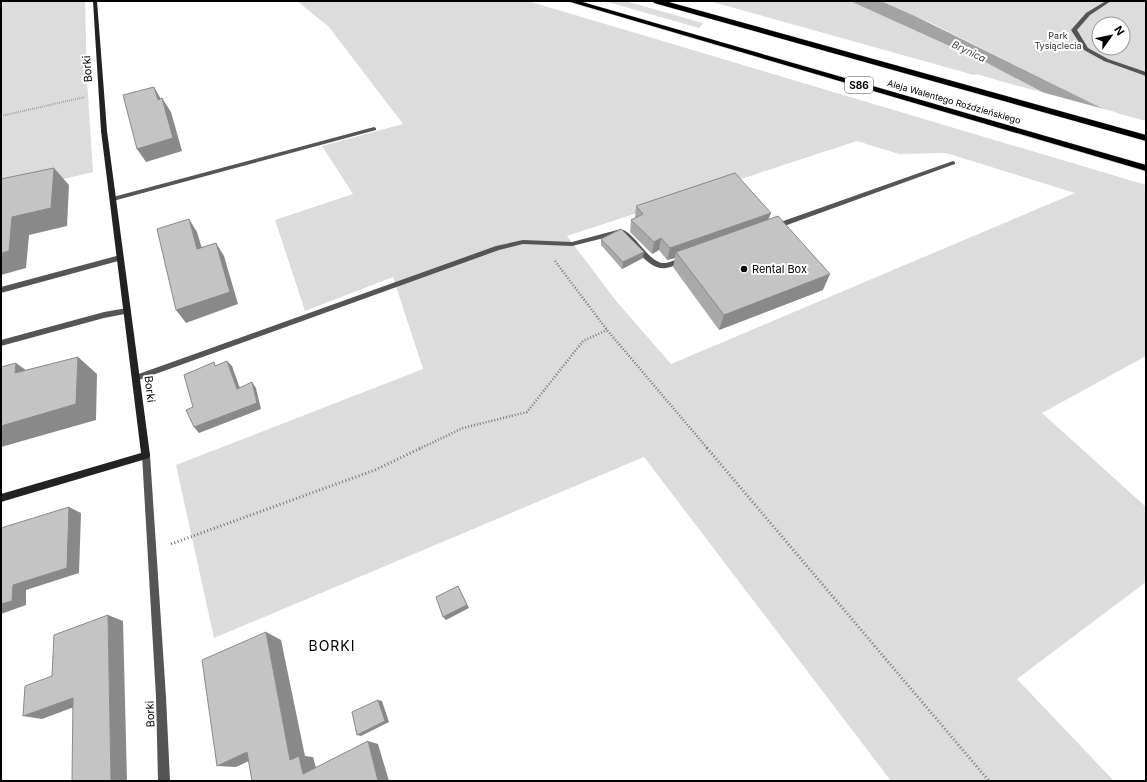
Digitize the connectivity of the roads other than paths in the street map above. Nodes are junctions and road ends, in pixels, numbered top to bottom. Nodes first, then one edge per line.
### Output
1 (95, 1) edge
2 (572, 1) edge
3 (657, 1) edge
4 (1109, 1) edge
5 (1146, 74) edge
6 (374, 129) dead end
7 (1146, 138) edge
8 (953, 163) dead end
9 (1146, 168) edge
10 (113, 199) junction
11 (766, 230) edge
12 (693, 256) edge
13 (120, 258) junction
14 (1, 290) edge
15 (127, 311) junction
16 (1, 343) edge
17 (136, 378) junction
18 (146, 455) junction
19 (1, 498) edge
20 (164, 781) edge

1 - 10 street, Borki
2 - 9 highway, Aleja Walentego Roździeńskiego / S86
3 - 7 highway, Aleja Walentego Roździeńskiego / S86
4 - 5 street
6 - 10 street
8 - 11 street
10 - 13 street, Borki
12 - 17 street
13 - 14 street
13 - 15 street, Borki
15 - 16 street
15 - 17 street, Borki
17 - 18 street, Borki
18 - 19 street
18 - 20 street, Borki

